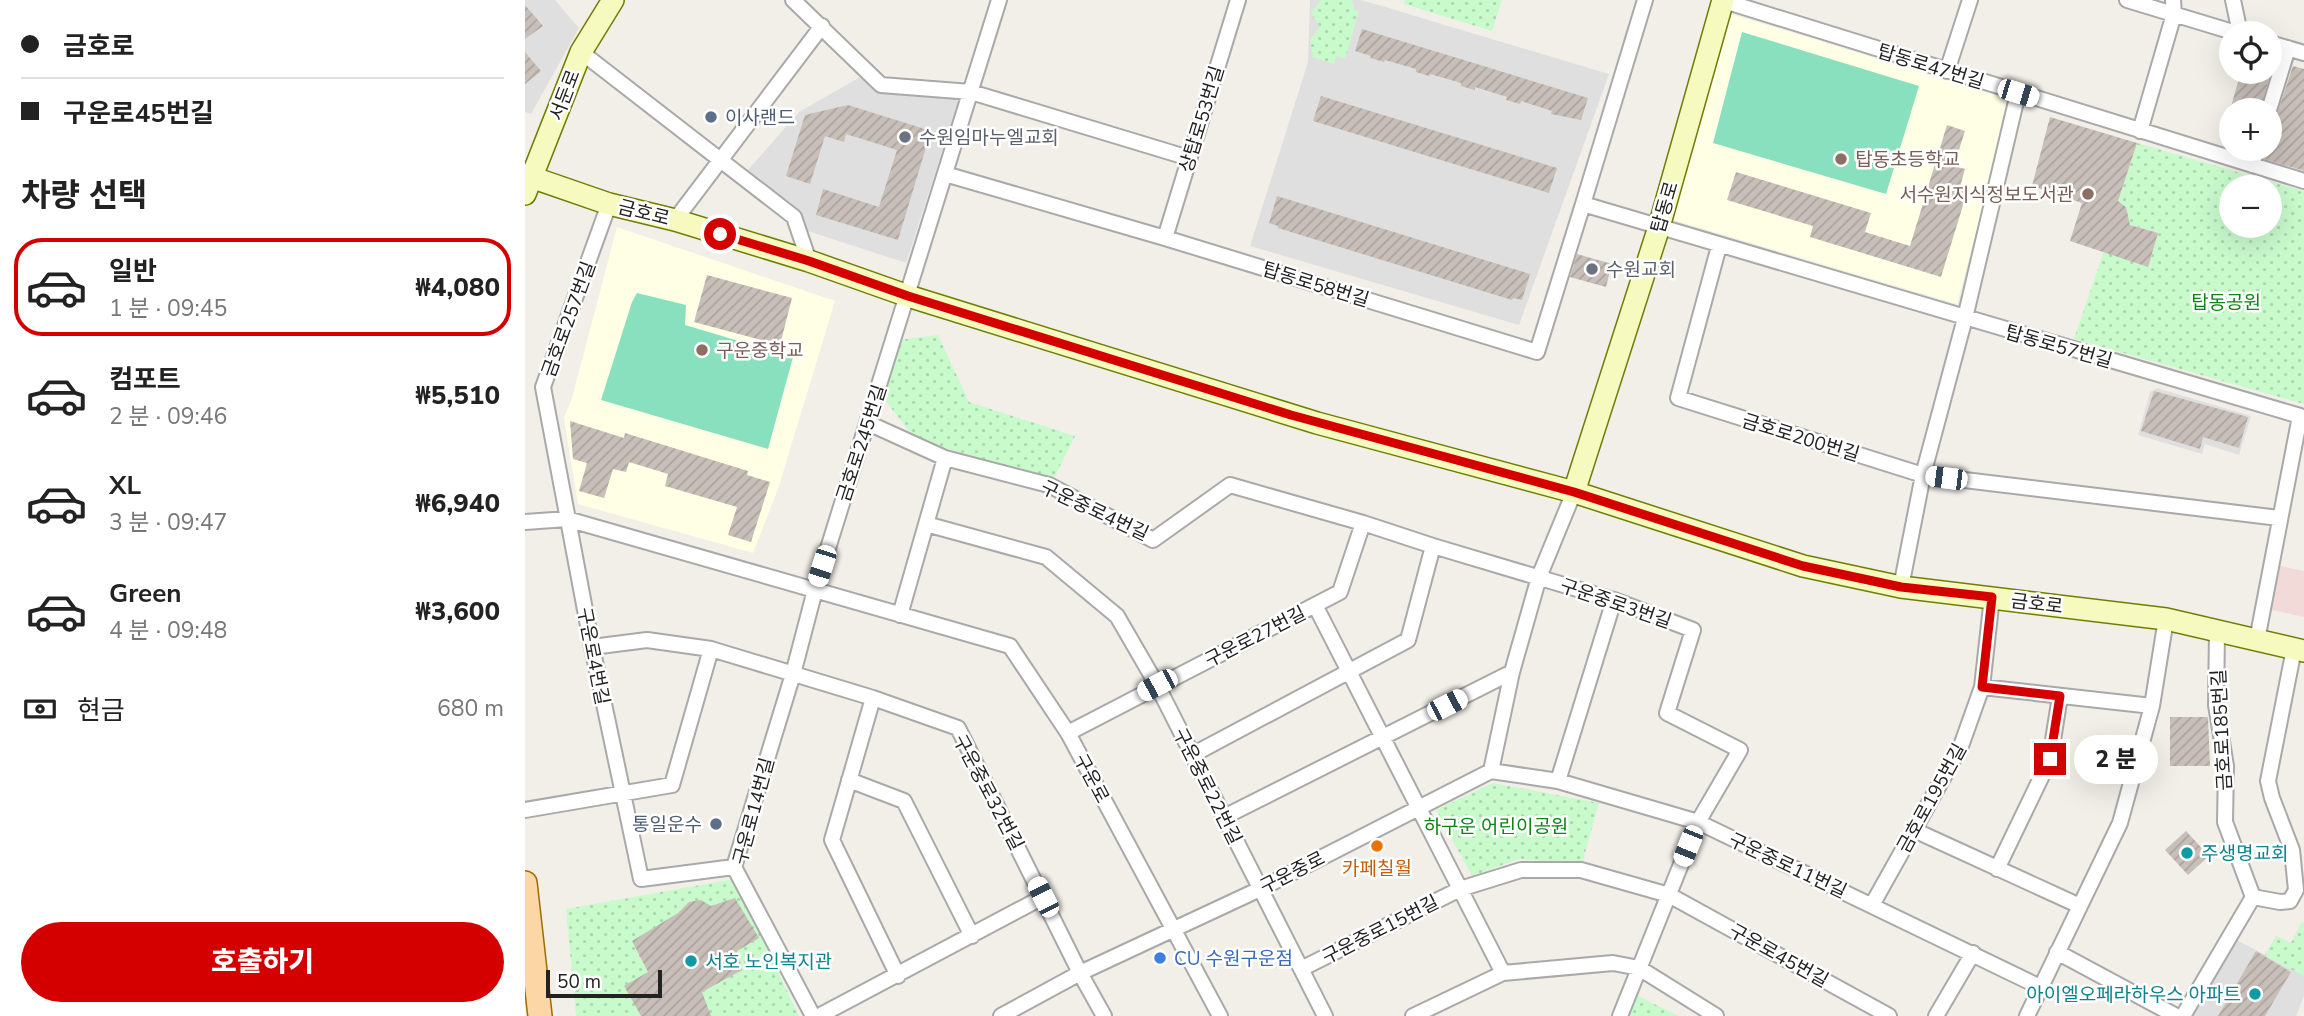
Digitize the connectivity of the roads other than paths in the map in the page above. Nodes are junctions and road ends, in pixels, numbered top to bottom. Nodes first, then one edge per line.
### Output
1 (613, 0) edge
2 (793, 0) edge
3 (999, 0) edge
4 (1238, 0) edge
5 (1644, 0) edge
6 (1722, 0) edge
7 (1970, 0) edge
8 (2127, 0) edge
9 (2233, 0) edge
10 (2173, 7) edge
11 (2236, 21) edge
12 (2219, 25) edge
13 (822, 26) junction
14 (2282, 46) edge
15 (2288, 48) junction
16 (581, 52) junction
17 (2304, 54) edge
18 (1947, 71) junction
19 (971, 92) junction
20 (2018, 93) junction
21 (2273, 98) edge
22 (2140, 131) junction
23 (1189, 158) junction
24 (720, 159) junction
25 (2253, 161) edge
26 (2252, 165) junction
27 (945, 174) junction
28 (2304, 181) edge
29 (527, 182) edge
30 (609, 204) junction
31 (1583, 204) junction
32 (675, 220) junction
33 (1659, 227) junction
34 (1165, 237) junction
35 (1719, 246) junction
36 (809, 261) junction
37 (908, 296) junction
38 (1965, 318) junction
39 (868, 423) junction
40 (945, 458) junction
41 (1923, 475) junction
42 (1574, 492) junction
43 (2279, 518) junction
44 (567, 519) junction
45 (525, 522) edge
46 (1363, 523) junction
47 (926, 524) junction
48 (1433, 546) junction
49 (1539, 577) junction
50 (1901, 587) junction
51 (815, 590) junction
52 (1992, 597) junction
53 (1614, 600) junction
54 (1315, 605) junction
55 (900, 615) junction
56 (2166, 619) junction
57 (2217, 630) junction
58 (2256, 640) junction
59 (591, 647) junction
60 (711, 649) junction
61 (2299, 650) edge
62 (1349, 671) junction
63 (1512, 672) junction
64 (793, 674) junction
65 (1157, 685) junction
66 (1982, 687) junction
67 (2060, 696) junction
68 (873, 698) junction
69 (2152, 706) junction
70 (1068, 733) junction
71 (1383, 737) junction
72 (1192, 755) junction
73 (1491, 771) junction
74 (849, 780) junction
75 (1558, 781) junction
76 (621, 793) junction
77 (1418, 808) junction
78 (525, 810) edge
79 (1224, 817) junction
80 (1698, 822) junction
81 (1914, 830) junction
82 (734, 867) junction
83 (1997, 869) junction
84 (525, 883) edge
85 (1260, 889) junction
86 (1460, 889) junction
87 (1669, 895) junction
88 (1043, 897) junction
89 (2253, 897) junction
90 (1872, 905) junction
91 (2080, 906) junction
92 (1173, 930) junction
93 (972, 936) junction
94 (2057, 951) junction
95 (1973, 953) junction
96 (1639, 968) junction
97 (1301, 969) junction
98 (1080, 973) junction
99 (1503, 973) junction
100 (898, 976) junction
101 (2040, 987) junction
102 (1713, 1015) edge
103 (540, 1016) edge
104 (813, 1016) edge
105 (820, 1016) edge
106 (1001, 1016) edge
107 (1104, 1016) edge
108 (1220, 1016) edge
109 (1325, 1016) edge
110 (1413, 1016) edge
111 (1620, 1016) edge
112 (1889, 1016) edge
113 (1936, 1016) edge
114 (2027, 1016) edge
115 (2176, 1016) edge
116 (2183, 1016) edge

1 - 16 street, 서둔로
2 - 13 street
3 - 19 street, 금호로245번길
4 - 23 street, 상탑로53번길
5 - 31 street, 탑동로58번길
6 - 18 street, 탑동로47번길
6 - 33 street, 탑동로
7 - 18 street
8 - 10 street
9 - 11 street
10 - 12 street
10 - 22 street
13 - 19 street
13 - 24 street
14 - 15 street
15 - 17 street
15 - 21 street
16 - 24 street
16 - 29 street, 서둔로
18 - 20 street, 탑동로47번길
19 - 23 street
19 - 27 street, 금호로245번길
20 - 22 street, 탑동로47번길
20 - 38 street
22 - 26 street, 탑동로47번길
23 - 34 street, 상탑로53번길
24 - 32 street
24 - 36 street
25 - 26 street
26 - 28 street, 탑동로47번길
27 - 34 street, 탑동로58번길
27 - 37 street, 금호로245번길
29 - 30 street, 금호로
30 - 32 street, 금호로
30 - 44 street, 금호로257번길
31 - 33 street
31 - 34 street, 탑동로58번길
32 - 36 street, 금호로
33 - 35 street, 탑동로57번길
33 - 42 street, 탑동로
35 - 38 street, 탑동로57번길
35 - 41 street, 금호로200번길
36 - 37 street, 금호로
37 - 39 street, 금호로245번길
37 - 42 street, 금호로
38 - 41 street
38 - 43 street, 탑동로57번길
39 - 40 street, 구운중로4번길
39 - 51 street, 금호로245번길
40 - 46 street, 구운중로4번길
40 - 47 street
41 - 43 street, 금호로200번길
41 - 50 street
42 - 49 street
42 - 50 street, 금호로
43 - 58 street, 탑동로57번길
44 - 45 street, 구운로
44 - 51 street, 구운로
44 - 59 street, 구운로4번길
46 - 48 street, 구운중로4번길
46 - 54 street, 구운로27번길
47 - 55 street
47 - 65 street, 구운중로22번길
48 - 49 street, 구운중로4번길
48 - 62 street
49 - 53 street, 구운중로3번길
49 - 63 street
50 - 52 street, 금호로
51 - 55 street, 구운로
51 - 64 street, 구운로14번길
52 - 56 street, 금호로
52 - 66 street, 금호로195번길
53 - 75 street
53 - 80 street, 구운중로3번길
54 - 62 street, 구운중로15번길
54 - 65 street, 구운로27번길
55 - 70 street, 구운로
56 - 57 street, 금호로
56 - 69 street
57 - 58 street, 금호로
57 - 89 street, 금호로185번길
58 - 61 street, 금호로
59 - 60 street
59 - 76 street, 구운로4번길
60 - 64 street
60 - 76 street
61 - 89 street
62 - 71 street, 구운중로15번길
62 - 72 street
63 - 71 street
63 - 73 street
64 - 68 street, 구운중로32번길
64 - 82 street, 구운로14번길
65 - 70 street, 구운로27번길
65 - 72 street, 구운중로22번길
66 - 67 street
66 - 81 street, 금호로195번길
67 - 69 street
67 - 83 street
68 - 74 street
68 - 88 street, 구운중로32번길
69 - 91 street
70 - 92 street, 구운로
71 - 77 street, 구운중로15번길
71 - 79 street
72 - 79 street, 구운중로22번길
73 - 75 street, 구운중로11번길
73 - 77 street, 구운중로
74 - 93 street
74 - 100 street
75 - 80 street, 구운중로11번길
76 - 78 street
76 - 82 street, 구운로4번길
77 - 85 street, 구운중로
77 - 86 street, 구운중로15번길
79 - 85 street, 구운중로22번길
80 - 87 street
80 - 90 street, 구운중로11번길
81 - 83 street
81 - 90 street, 금호로195번길
82 - 104 street, 구운로14번길
83 - 91 street
84 - 103 main road
85 - 92 street, 구운중로
85 - 97 street, 구운중로22번길
86 - 87 street, 구운로45번길
86 - 97 street, 구운중로15번길
86 - 99 street, 구운중로15번길
87 - 96 street
87 - 112 street, 구운로45번길
88 - 93 street
88 - 98 street, 구운중로32번길
89 - 116 street
90 - 95 street, 구운중로11번길
91 - 94 street
92 - 98 street, 구운중로
92 - 108 street, 구운로
93 - 100 street
94 - 101 street
94 - 115 street
95 - 101 street, 구운중로11번길
95 - 113 street
96 - 99 street
96 - 102 street
96 - 111 street
97 - 109 street, 구운중로22번길
98 - 106 street, 구운중로
98 - 107 street, 구운중로32번길
99 - 110 street
100 - 105 street
101 - 114 street

